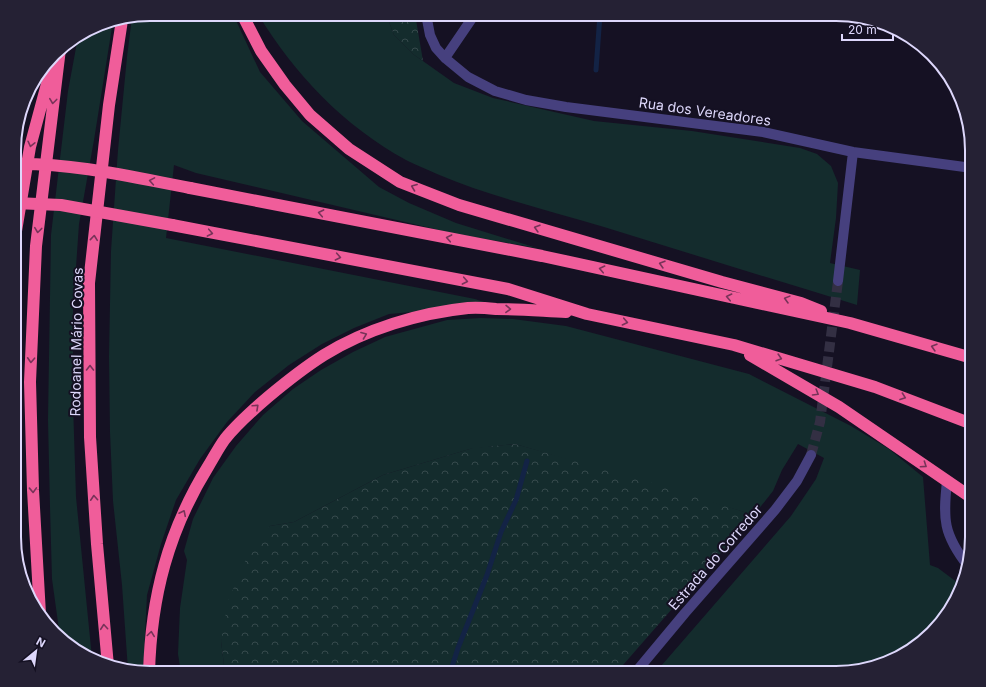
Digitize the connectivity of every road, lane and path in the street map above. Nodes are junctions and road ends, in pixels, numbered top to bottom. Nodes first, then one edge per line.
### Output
1 (246, 21) edge
2 (427, 21) edge
3 (470, 21) edge
4 (121, 24) edge
5 (445, 58) junction
6 (59, 59) edge
7 (53, 66) edge
8 (853, 152) junction
9 (21, 164) edge
10 (965, 167) edge
11 (21, 201) edge
12 (21, 203) edge
13 (838, 281) tunnel mouth
14 (587, 314) junction
15 (850, 323) junction
16 (734, 345) junction
17 (965, 356) edge
18 (965, 421) edge
19 (811, 455) tunnel mouth
20 (947, 481) junction
21 (965, 493) edge
22 (963, 560) edge
23 (39, 603) edge
24 (107, 658) edge
25 (149, 666) edge
26 (642, 666) edge

15 -> 1 highway
2 - 5 street
3 - 5 street
24 -> 4 highway, Rodoanel Mário Covas
5 - 8 street, Rua dos Vereadores
6 -> 23 highway
7 -> 11 highway
8 - 10 street, Rua dos Vereadores
8 - 13 street
15 -> 9 highway, bridge
12 -> 14 highway, bridge
14 -> 16 highway
25 -> 14 highway
17 -> 15 highway
16 -> 18 highway
16 -> 20 highway
19 - 26 street, Estrada do Corredor
20 - 21 highway
20 - 22 street

